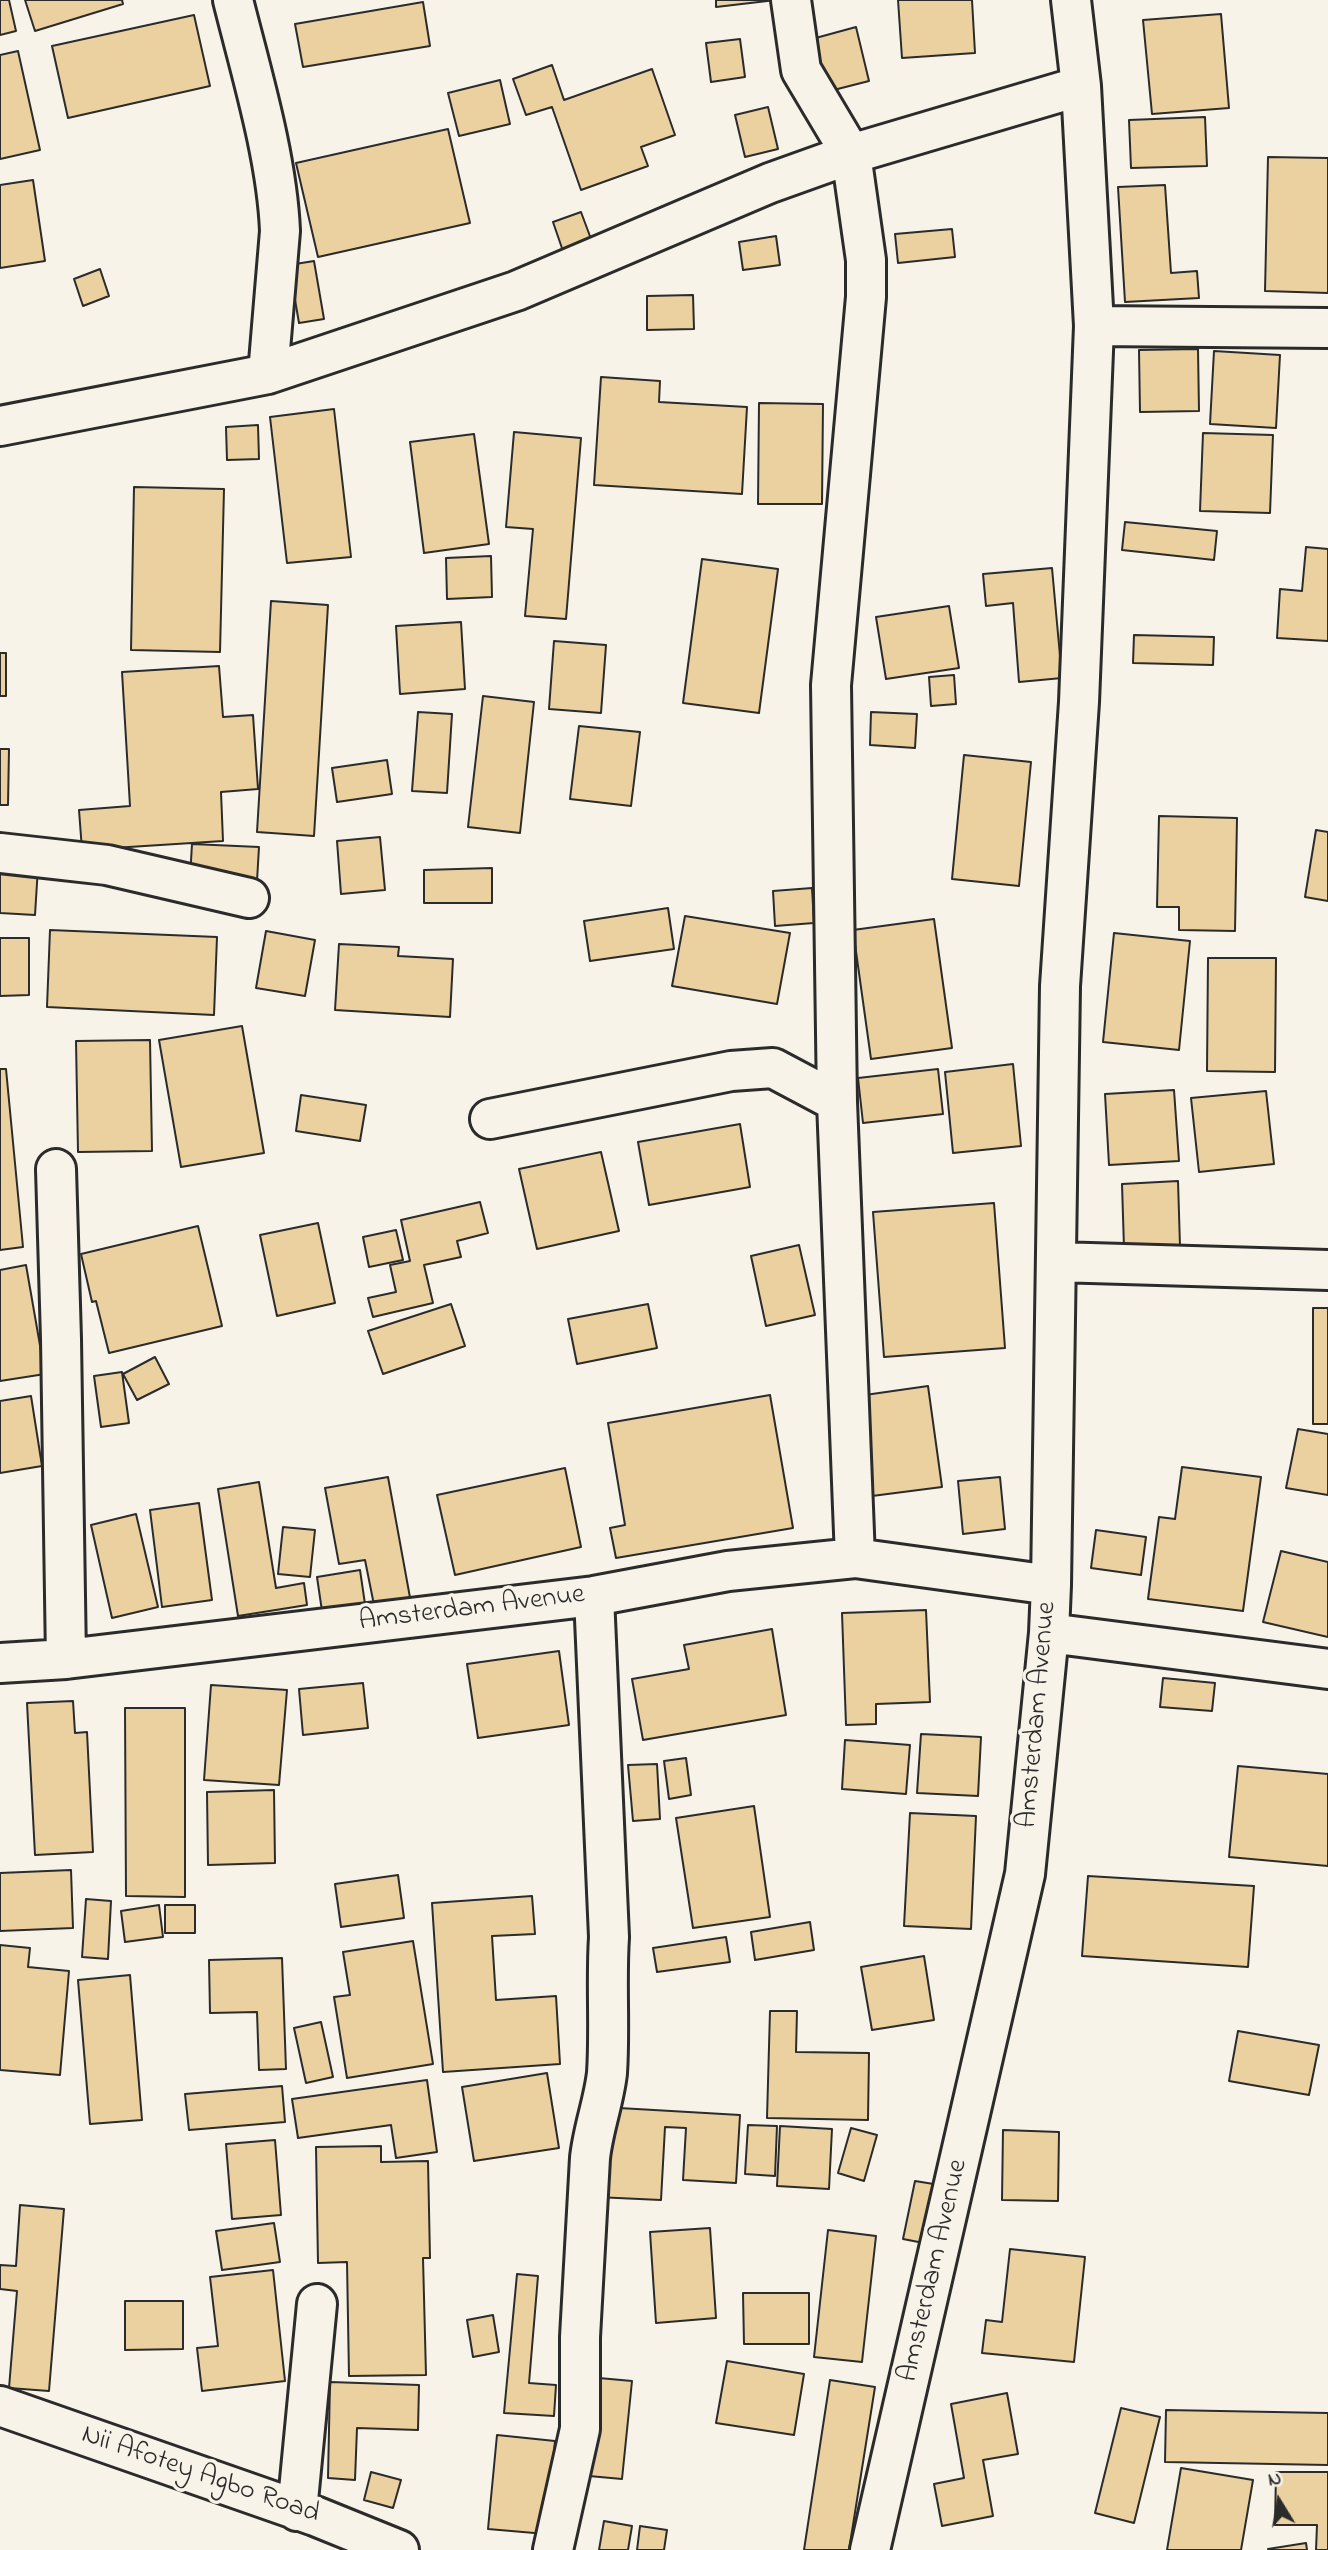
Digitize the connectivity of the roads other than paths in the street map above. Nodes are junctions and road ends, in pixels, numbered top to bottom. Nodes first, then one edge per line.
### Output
1 (233, 0) edge
2 (791, 0) edge
3 (1070, 0) edge
4 (1082, 86) junction
5 (851, 154) junction
6 (1094, 326) junction
7 (1328, 328) edge
8 (268, 374) junction
9 (0, 426) edge
10 (0, 853) edge
11 (249, 898) dead end
12 (837, 1102) junction
13 (490, 1119) dead end
14 (56, 1169) dead end
15 (1056, 1262) junction
16 (1328, 1270) edge
17 (855, 1558) junction
18 (1051, 1585) junction
19 (594, 1596) junction
20 (1049, 1633) junction
21 (66, 1659) junction
22 (0, 1663) edge
23 (1328, 1669) edge
24 (317, 2304) dead end
25 (0, 2407) edge
26 (308, 2526) edge
27 (399, 2550) edge
28 (553, 2550) edge
29 (870, 2550) edge

1 - 8 street
2 - 5 street
3 - 4 street
4 - 5 street
4 - 6 street
5 - 8 street
5 - 12 street
6 - 7 street
6 - 15 street
8 - 9 street
10 - 11 street
12 - 13 street
12 - 17 street
14 - 21 street
15 - 16 street
15 - 18 street
17 - 18 street, Amsterdam Avenue
17 - 19 street, Amsterdam Avenue
18 - 20 street, Amsterdam Avenue
19 - 21 street, Amsterdam Avenue
19 - 28 street
20 - 23 street
20 - 29 street, Amsterdam Avenue
21 - 22 street, Amsterdam Avenue
24 - 26 street
25 - 26 street, Nii Afotey Agbo Road
26 - 27 street, Nii Afotey Agbo Road

